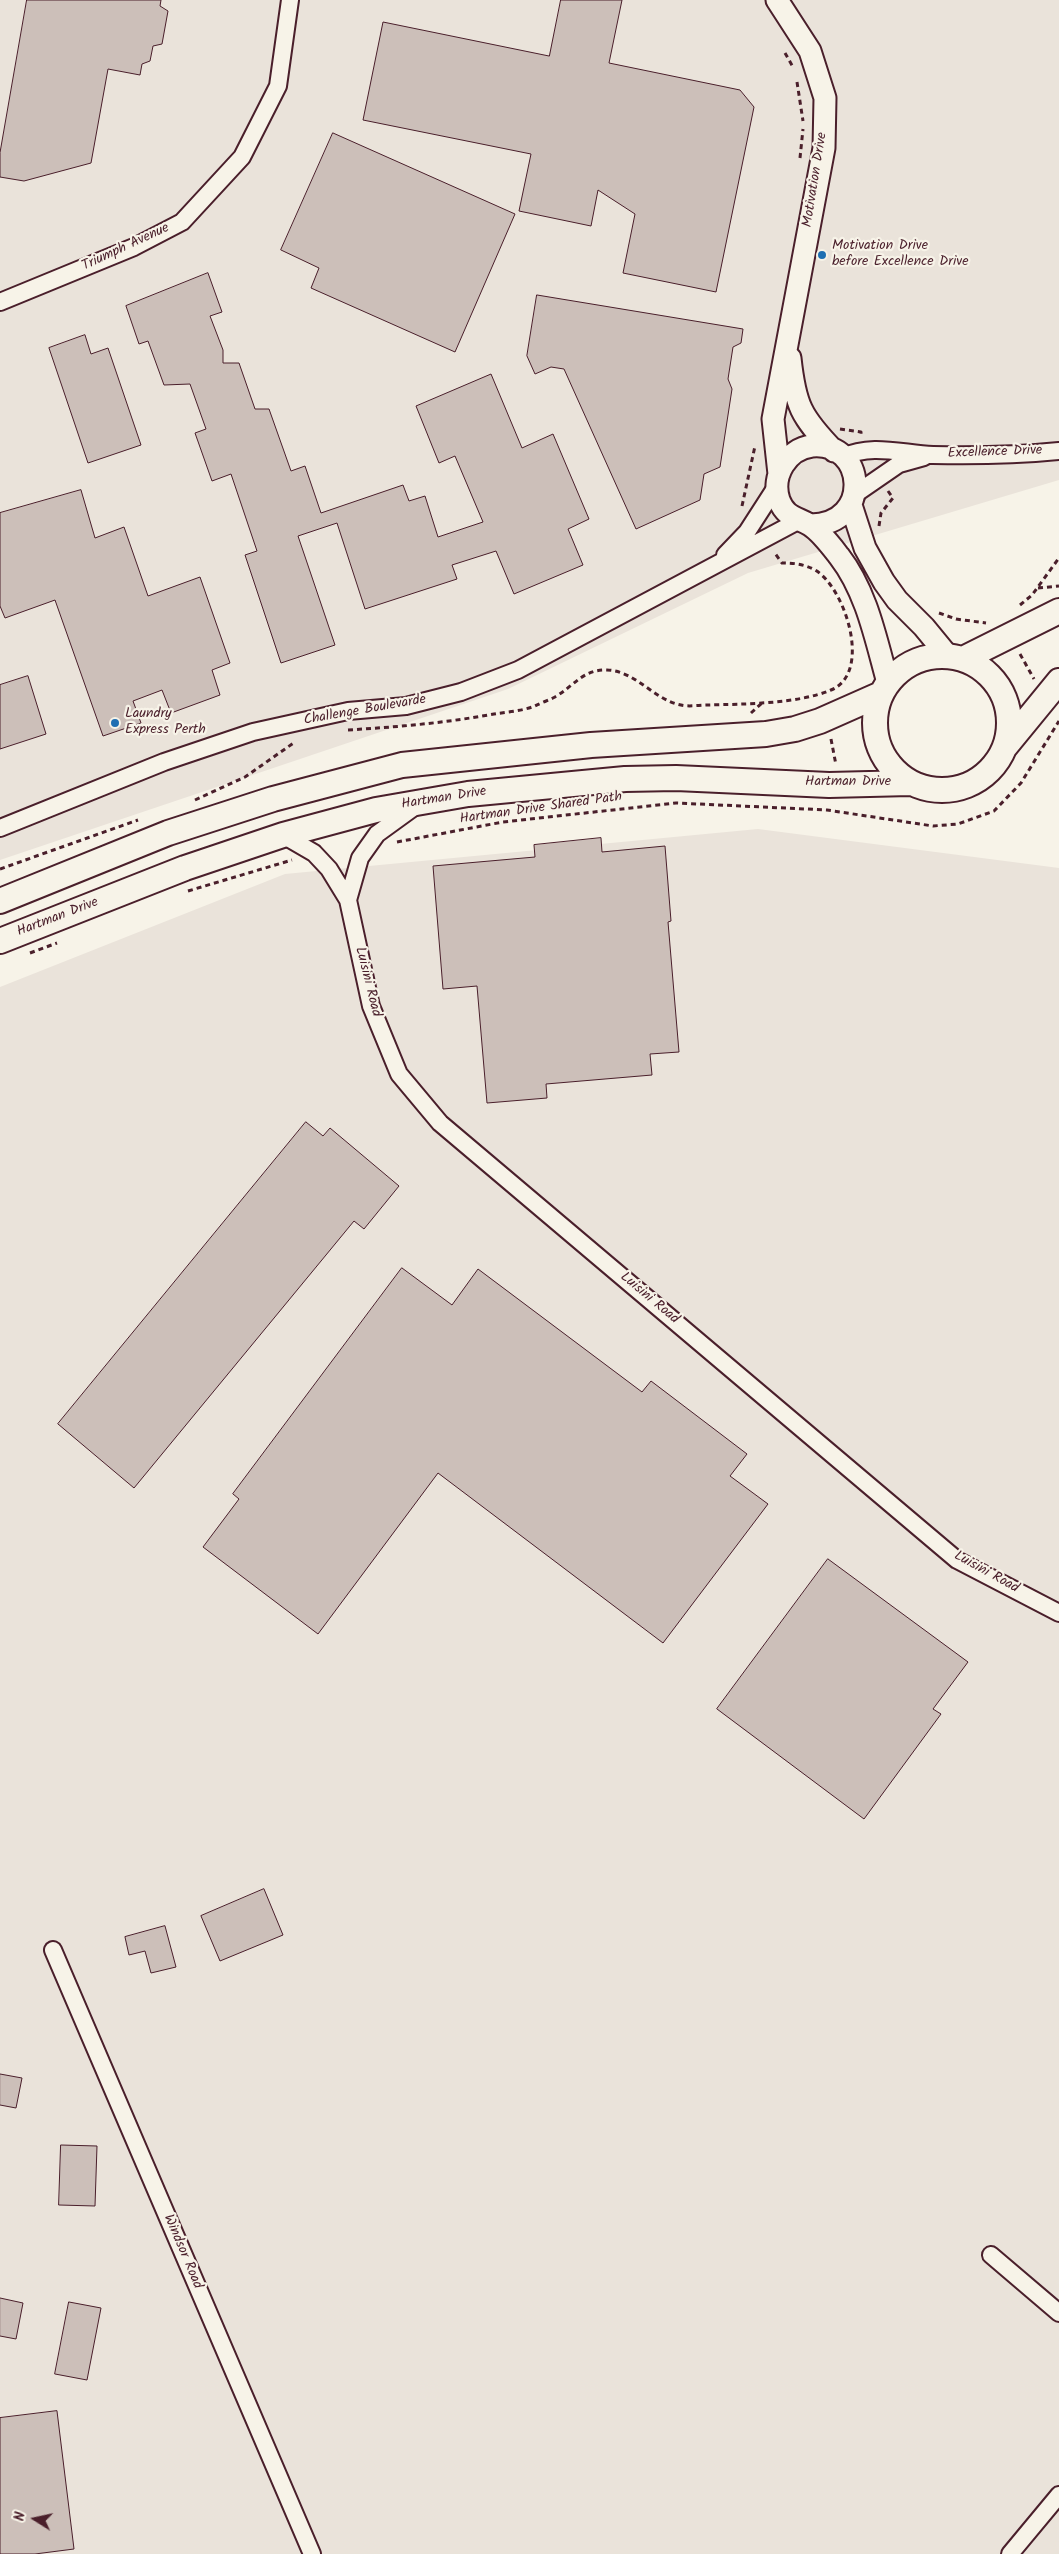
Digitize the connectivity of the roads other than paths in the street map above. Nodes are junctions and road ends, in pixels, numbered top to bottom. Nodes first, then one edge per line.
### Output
1 (290, 0) edge
2 (777, 0) edge
3 (0, 302) edge
4 (788, 340) junction
5 (1059, 451) edge
6 (839, 454) junction
7 (931, 455) junction
8 (777, 480) junction
9 (853, 500) junction
10 (804, 523) junction
11 (716, 564) junction
12 (1059, 611) edge
13 (955, 657) junction
14 (1053, 688) edge
15 (885, 689) junction
16 (1005, 748) junction
17 (910, 783) junction
18 (421, 802) junction
19 (0, 828) edge
20 (284, 834) junction
21 (348, 900) junction
22 (0, 901) edge
23 (0, 941) edge
24 (1059, 1613) edge
25 (53, 1950) dead end
26 (991, 2255) dead end
27 (1059, 2313) edge
28 (1059, 2495) edge
29 (312, 2554) edge
30 (1010, 2554) edge

1 - 3 street, Triumph Avenue
2 - 4 street, Motivation Drive
4 - 6 street, Motivation Drive
4 - 8 street, Motivation Drive
5 - 7 street, Excellence Drive
6 - 7 street, Excellence Drive
6 - 8 street
6 - 9 street
7 - 9 street, Excellence Drive
8 - 10 street
8 - 11 street, Challenge Boulevarde
9 - 10 street
9 - 13 street
10 - 11 street, Challenge Boulevarde
10 - 15 street
11 - 19 street, Challenge Boulevarde
12 - 13 main road
13 - 15 main road
13 - 16 main road
14 - 16 main road
15 - 17 main road
15 - 22 main road
16 - 17 main road
17 - 18 main road, Hartman Drive
18 - 20 main road, Hartman Drive
18 - 21 street, Luisini Road
20 - 21 street, Luisini Road
20 - 23 main road, Hartman Drive
21 - 24 street, Luisini Road
25 - 29 street, Windsor Road
26 - 27 street
28 - 30 street

